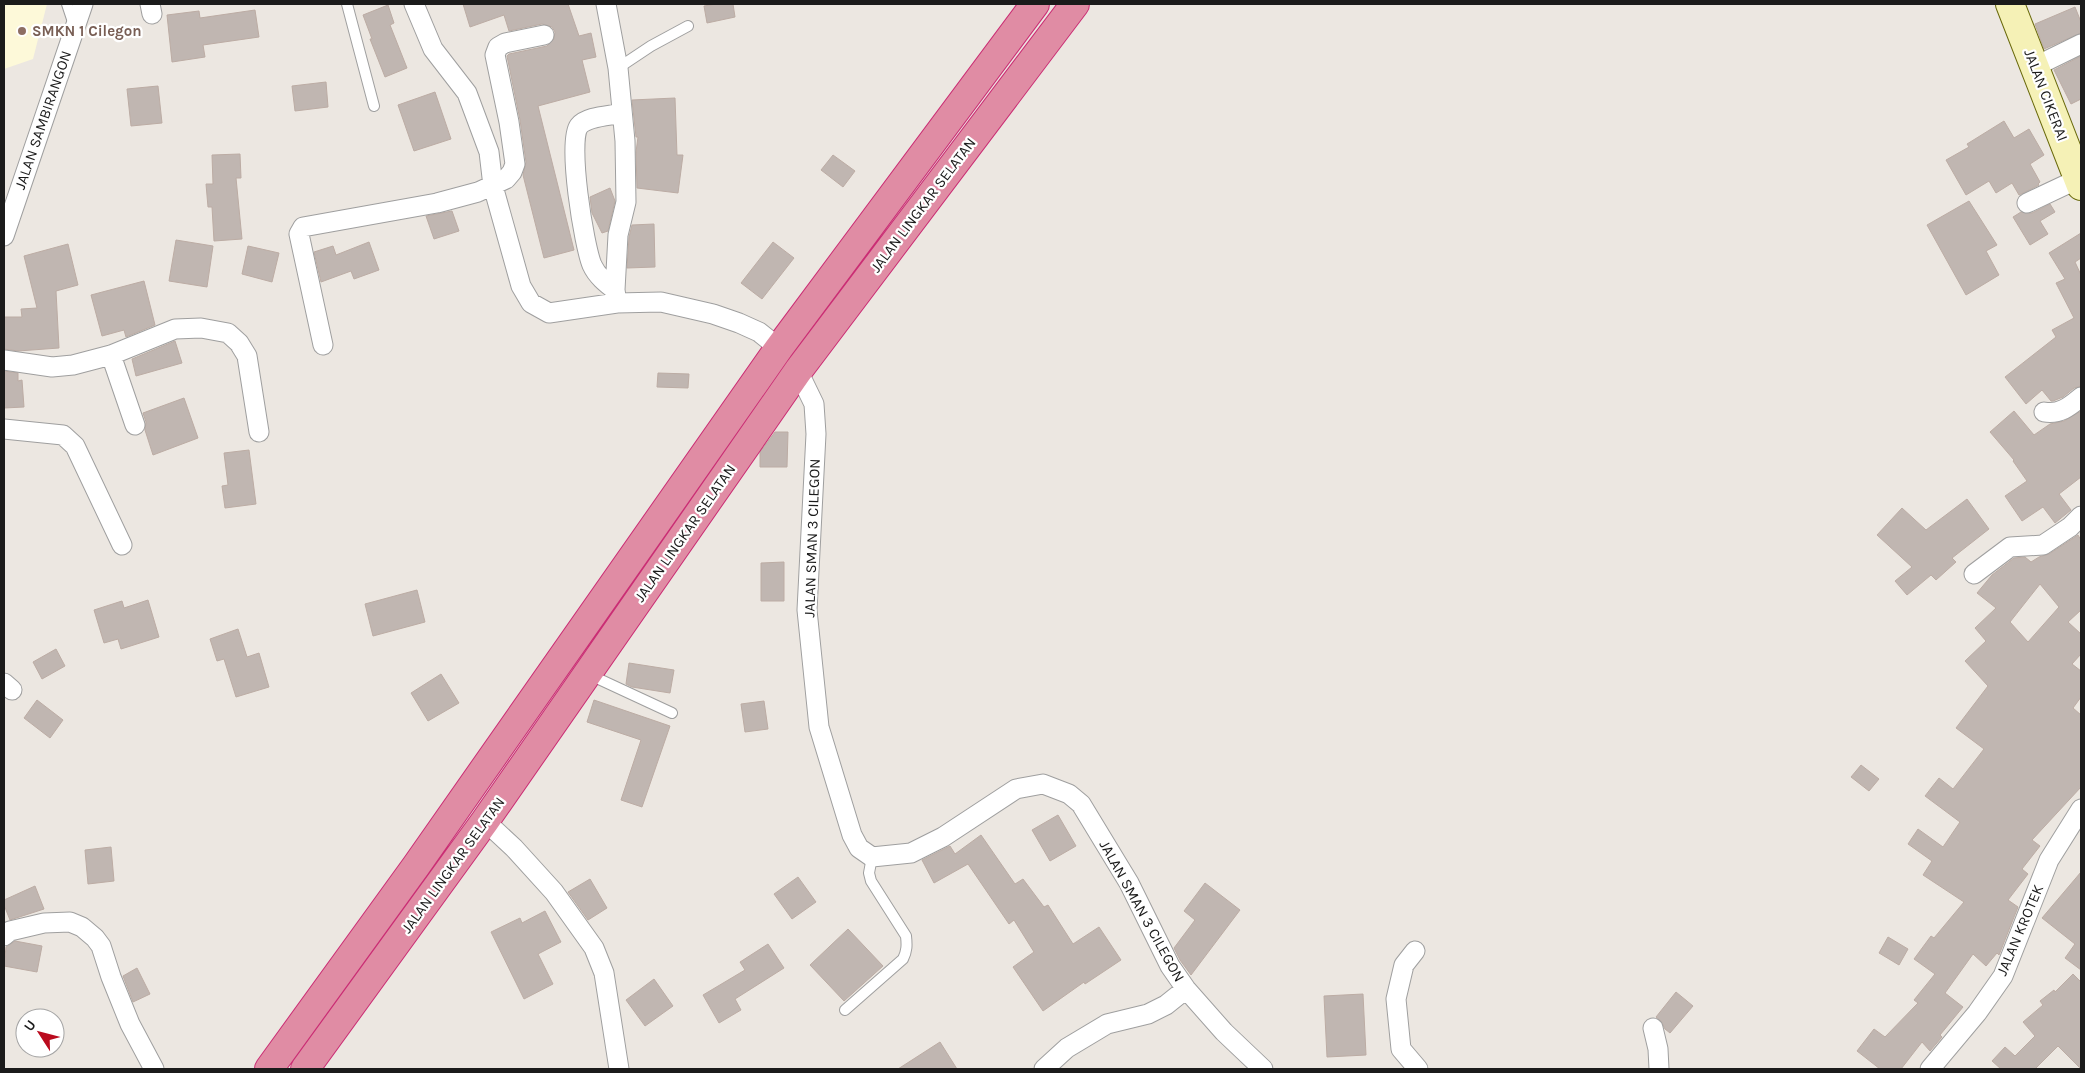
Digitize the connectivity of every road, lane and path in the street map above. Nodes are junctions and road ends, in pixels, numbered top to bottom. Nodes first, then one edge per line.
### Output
1 (67, 4) edge
2 (83, 4) edge
3 (347, 4) edge
4 (414, 4) edge
5 (606, 4) edge
6 (1035, 4) edge
7 (1075, 4) edge
8 (2010, 4) edge
9 (688, 26) dead end
10 (76, 28) junction
11 (544, 35) dead end
12 (2081, 44) edge
13 (2036, 66) junction
14 (618, 68) junction
15 (374, 106) dead end
16 (622, 113) junction
17 (2080, 183) edge
18 (493, 186) junction
19 (2027, 203) dead end
20 (4, 236) edge
21 (616, 297) junction
22 (323, 345) dead end
23 (779, 348) junction
24 (111, 355) junction
25 (4, 360) edge
26 (798, 371) junction
27 (2081, 397) edge
28 (2044, 412) dead end
29 (135, 424) dead end
30 (4, 429) edge
31 (259, 432) dead end
32 (2081, 516) edge
33 (122, 545) dead end
34 (1974, 574) dead end
35 (587, 674) junction
36 (672, 713) dead end
37 (2081, 808) edge
38 (485, 821) junction
39 (872, 857) junction
40 (4, 936) edge
41 (1415, 951) dead end
42 (1186, 989) junction
43 (845, 1010) dead end
44 (1653, 1028) dead end
45 (154, 1069) edge
46 (269, 1069) edge
47 (305, 1069) edge
48 (619, 1069) edge
49 (1044, 1069) edge
50 (1263, 1069) edge
51 (1418, 1069) edge
52 (1659, 1069) edge
53 (1930, 1069) edge

1 - 10 lane
2 - 10 street, JALAN SAMBIRANGON
3 - 15 lane
4 - 18 street
5 - 14 street
6 - 23 highway, JALAN LINGKAR SELATAN
7 - 26 highway, JALAN LINGKAR SELATAN
8 - 13 street, JALAN CIKERAI
9 - 14 lane
10 - 20 street, JALAN SAMBIRANGON
11 - 18 street
12 - 13 street
13 - 17 street, JALAN CIKERAI
14 - 16 street
16 - 21 street
16 - 21 street
17 - 19 street
18 - 21 street
18 - 22 street
21 - 23 street
23 - 26 highway
23 - 46 highway, JALAN LINGKAR SELATAN
24 - 25 street
24 - 29 street
24 - 31 street
26 - 35 highway, JALAN LINGKAR SELATAN
26 - 39 street, JALAN SMAN 3 CILEGON
27 - 28 street
30 - 33 street
32 - 34 street
35 - 36 lane
35 - 38 highway, JALAN LINGKAR SELATAN
37 - 53 street, JALAN KROTEK
38 - 47 highway, JALAN LINGKAR SELATAN
38 - 48 street
39 - 42 street, JALAN SMAN 3 CILEGON
39 - 43 lane
40 - 45 street
41 - 51 street
42 - 49 street
42 - 50 street, JALAN SMAN 3 CILEGON
44 - 52 street

